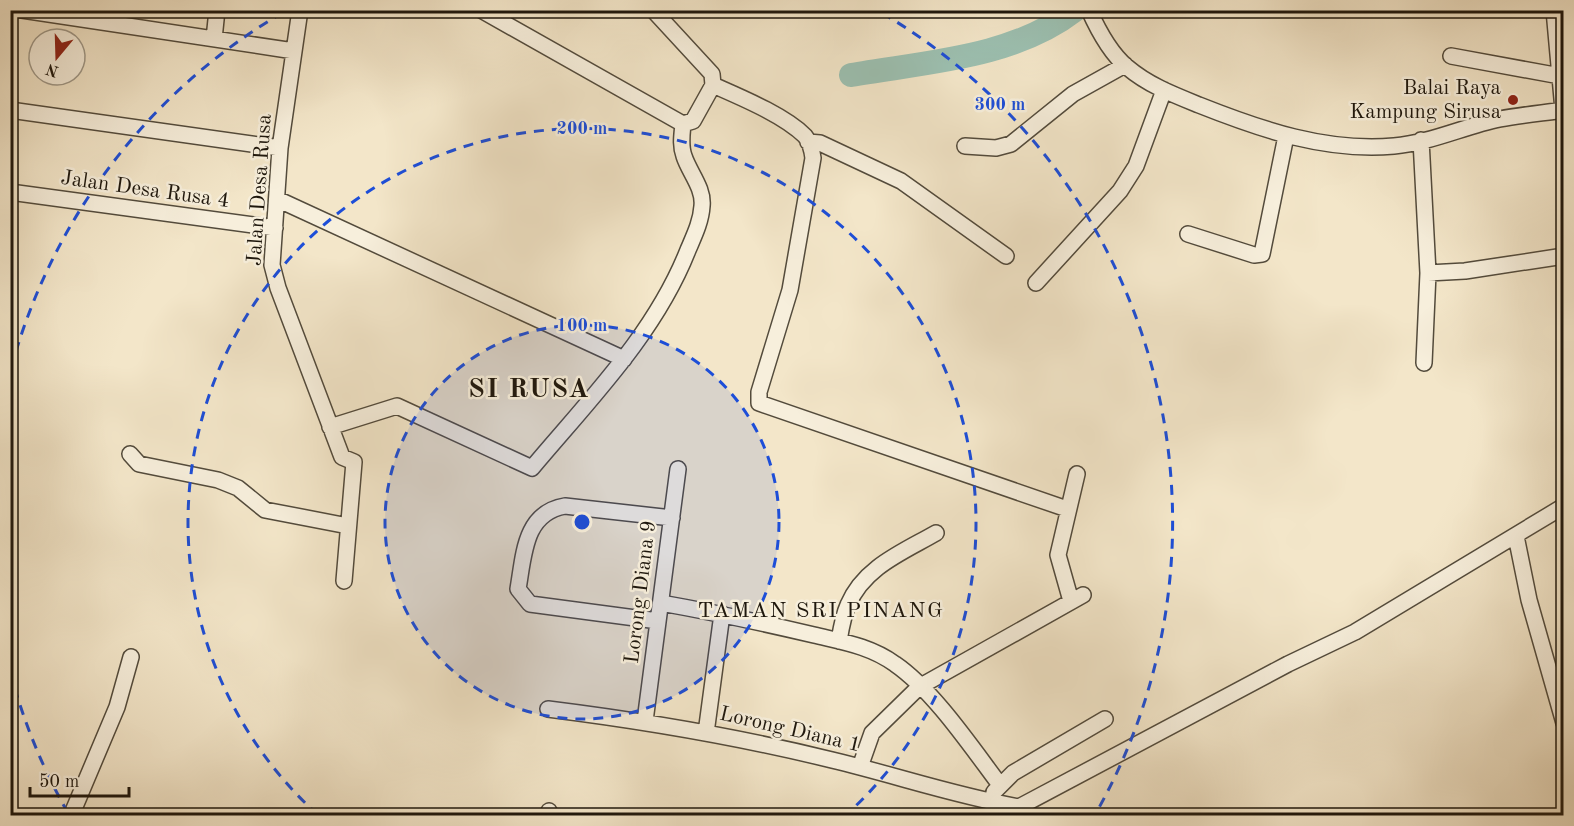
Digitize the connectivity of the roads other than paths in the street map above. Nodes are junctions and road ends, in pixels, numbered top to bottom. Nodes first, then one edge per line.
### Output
1 (22, 10) edge
2 (217, 10) edge
3 (300, 10) edge
4 (481, 10) edge
5 (654, 10) edge
6 (1554, 10) edge
7 (1092, 16) edge
8 (214, 39) junction
9 (294, 51) junction
10 (1451, 56) dead end
11 (1125, 65) junction
12 (1560, 76) junction
13 (713, 85) junction
14 (1164, 90) junction
15 (10, 110) edge
16 (1563, 110) edge
17 (684, 124) junction
18 (1286, 136) junction
19 (1421, 140) junction
20 (808, 142) junction
21 (965, 146) dead end
22 (280, 148) junction
23 (10, 192) edge
24 (277, 199) junction
25 (275, 228) junction
26 (1188, 234) dead end
27 (1006, 255) dead end
28 (1563, 256) edge
29 (1428, 273) junction
30 (1036, 282) dead end
31 (624, 359) junction
32 (1424, 363) dead end
33 (330, 427) junction
34 (130, 454) dead end
35 (678, 469) dead end
36 (1077, 474) dead end
37 (1563, 506) edge
38 (1067, 509) junction
39 (672, 518) junction
40 (348, 526) junction
41 (936, 533) dead end
42 (1516, 536) junction
43 (344, 581) dead end
44 (661, 603) junction
45 (722, 614) junction
46 (658, 621) junction
47 (839, 641) junction
48 (131, 657) dead end
49 (919, 687) junction
50 (548, 708) dead end
51 (1105, 719) dead end
52 (645, 721) junction
53 (1563, 723) edge
54 (706, 733) junction
55 (860, 767) junction
56 (1000, 785) junction
57 (985, 801) junction
58 (1014, 811) edge
59 (71, 816) edge

1 - 8 street
2 - 8 street
3 - 9 street, Jalan Desa Rusa
4 - 17 street
5 - 13 street
6 - 12 street
7 - 11 street
8 - 9 street
9 - 22 street, Jalan Desa Rusa
10 - 12 street
11 - 14 street
11 - 21 street
12 - 16 street
13 - 17 street
13 - 20 street
14 - 18 street
14 - 30 street
15 - 22 street
16 - 19 street
17 - 31 street
18 - 19 street
18 - 26 street
19 - 29 street
20 - 27 street
20 - 38 street
22 - 24 street, Jalan Desa Rusa
23 - 25 street, Jalan Desa Rusa 4
24 - 25 street, Jalan Desa Rusa
24 - 31 street
25 - 33 street, Jalan Desa Rusa
28 - 29 street
29 - 32 street
31 - 33 street
33 - 40 street, Jalan Desa Rusa
34 - 40 street
35 - 39 street, Lorong Diana 9
36 - 38 street
37 - 42 street
38 - 49 street
39 - 44 street, Lorong Diana 9
39 - 46 street
40 - 43 street
41 - 47 street
42 - 53 street
42 - 58 street
44 - 45 street
44 - 46 street, Lorong Diana 9
45 - 47 street
45 - 54 street
46 - 52 street, Lorong Diana 9
47 - 49 street
48 - 59 street
49 - 55 street
49 - 56 street
50 - 52 street, Lorong Diana 1
51 - 56 street
52 - 54 street, Lorong Diana 1
54 - 55 street, Lorong Diana 1
55 - 57 street, Lorong Diana 1
56 - 57 street
57 - 58 street, Lorong Diana 1

